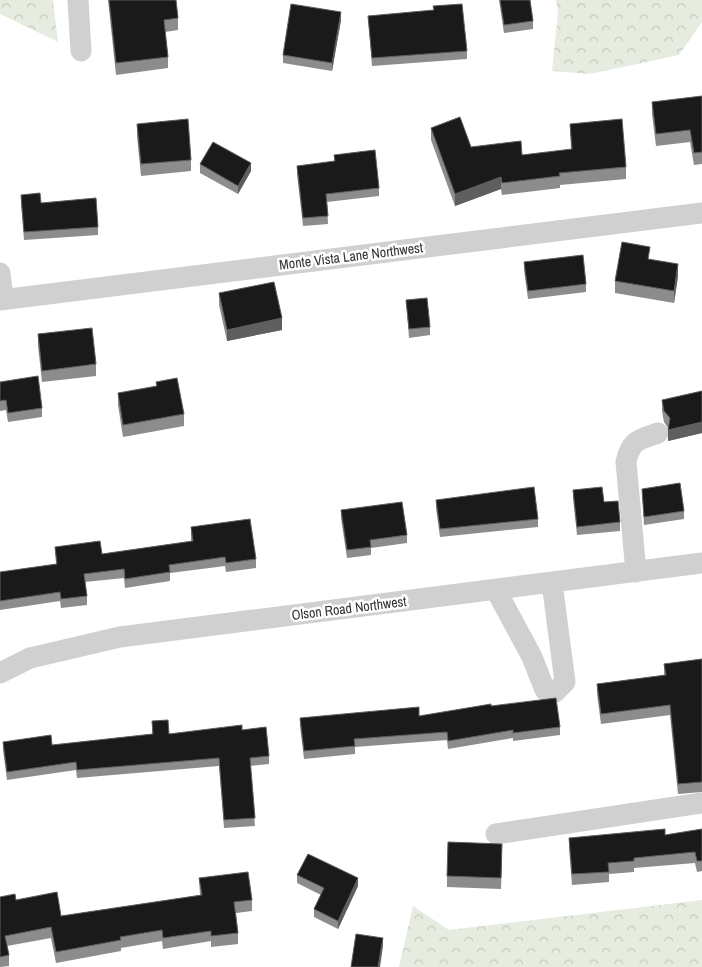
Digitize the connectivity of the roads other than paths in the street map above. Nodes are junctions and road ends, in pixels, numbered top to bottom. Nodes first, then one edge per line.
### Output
1 (78, 0) edge
2 (81, 51) dead end
3 (702, 213) edge
4 (0, 273) edge
5 (2, 299) edge
6 (658, 433) dead end
7 (702, 564) edge
8 (636, 572) junction
9 (552, 582) junction
10 (496, 590) junction
11 (0, 673) edge
12 (702, 803) edge
13 (496, 834) dead end

1 - 2 street
3 - 5 street, Monte Vista Lane Northwest
4 - 5 street
6 - 8 street
7 - 8 street, Olson Road Northwest
8 - 9 street, Olson Road Northwest
9 - 10 street, Olson Road Northwest
9 - 10 street
10 - 11 street, Olson Road Northwest
12 - 13 street

